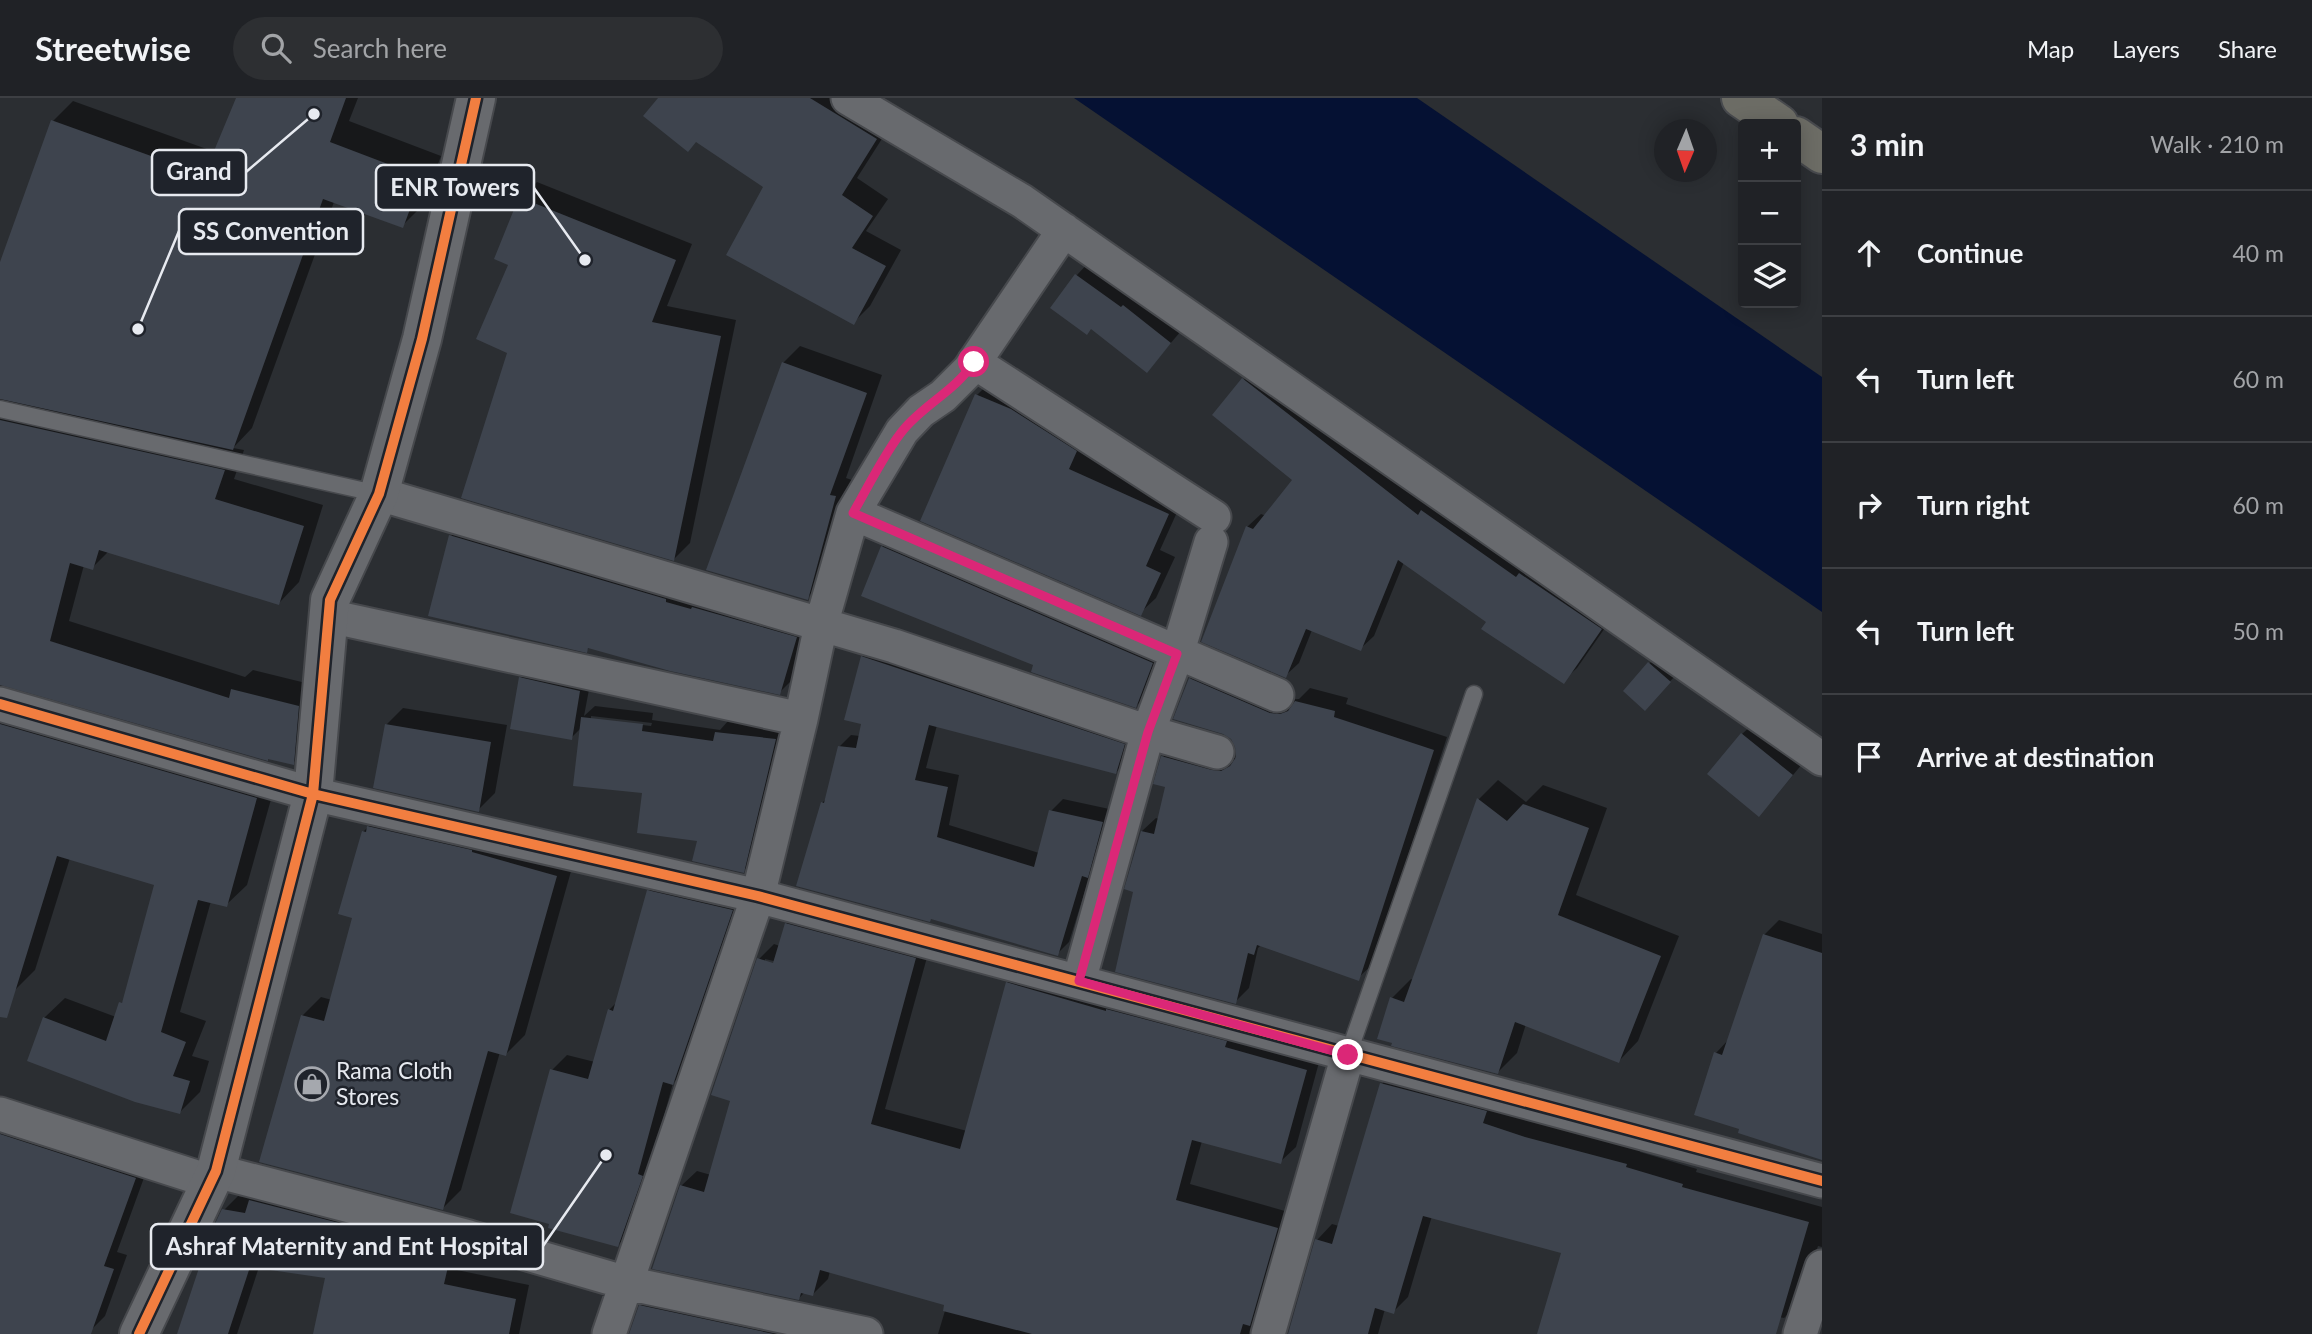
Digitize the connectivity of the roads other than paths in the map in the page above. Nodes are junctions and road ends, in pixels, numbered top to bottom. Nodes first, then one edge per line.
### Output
1 (475, 98) edge
2 (848, 98) edge
3 (1741, 98) edge
4 (1772, 119) edge
5 (1801, 139) edge
6 (1822, 154) edge
7 (1063, 230) junction
8 (974, 362) junction
9 (0, 410) edge
10 (379, 494) junction
11 (853, 513) junction
12 (329, 616) junction
13 (821, 625) junction
14 (1177, 654) junction
15 (1277, 695) dead end
16 (1474, 695) dead end
17 (0, 704) edge
18 (801, 719) junction
19 (1148, 732) junction
20 (1217, 752) dead end
21 (1822, 759) edge
22 (313, 794) junction
23 (758, 896) junction
24 (1079, 981) junction
25 (1348, 1055) junction
26 (0, 1114) edge
27 (214, 1177) junction
28 (1822, 1181) edge
29 (1822, 1267) edge
30 (627, 1283) junction
31 (139, 1334) edge
32 (609, 1334) edge
33 (866, 1334) edge
34 (1268, 1334) edge
35 (1800, 1334) edge

1 - 10 street
2 - 7 street
3 - 4 highway
5 - 6 highway
7 - 8 street
7 - 21 street
8 - 11 street
8 - 14 street
9 - 10 lane
10 - 12 street
10 - 13 street
11 - 13 street
11 - 14 street
12 - 18 street
12 - 22 street
13 - 18 street
13 - 19 street
14 - 15 street
14 - 19 street
16 - 25 lane
17 - 22 street
18 - 23 street
19 - 20 street
19 - 24 street
22 - 23 street
22 - 27 street
23 - 24 street
23 - 30 street
24 - 25 street
25 - 28 street
25 - 34 street
26 - 27 street
27 - 30 street
27 - 31 street
29 - 35 street
30 - 32 street
30 - 33 street

